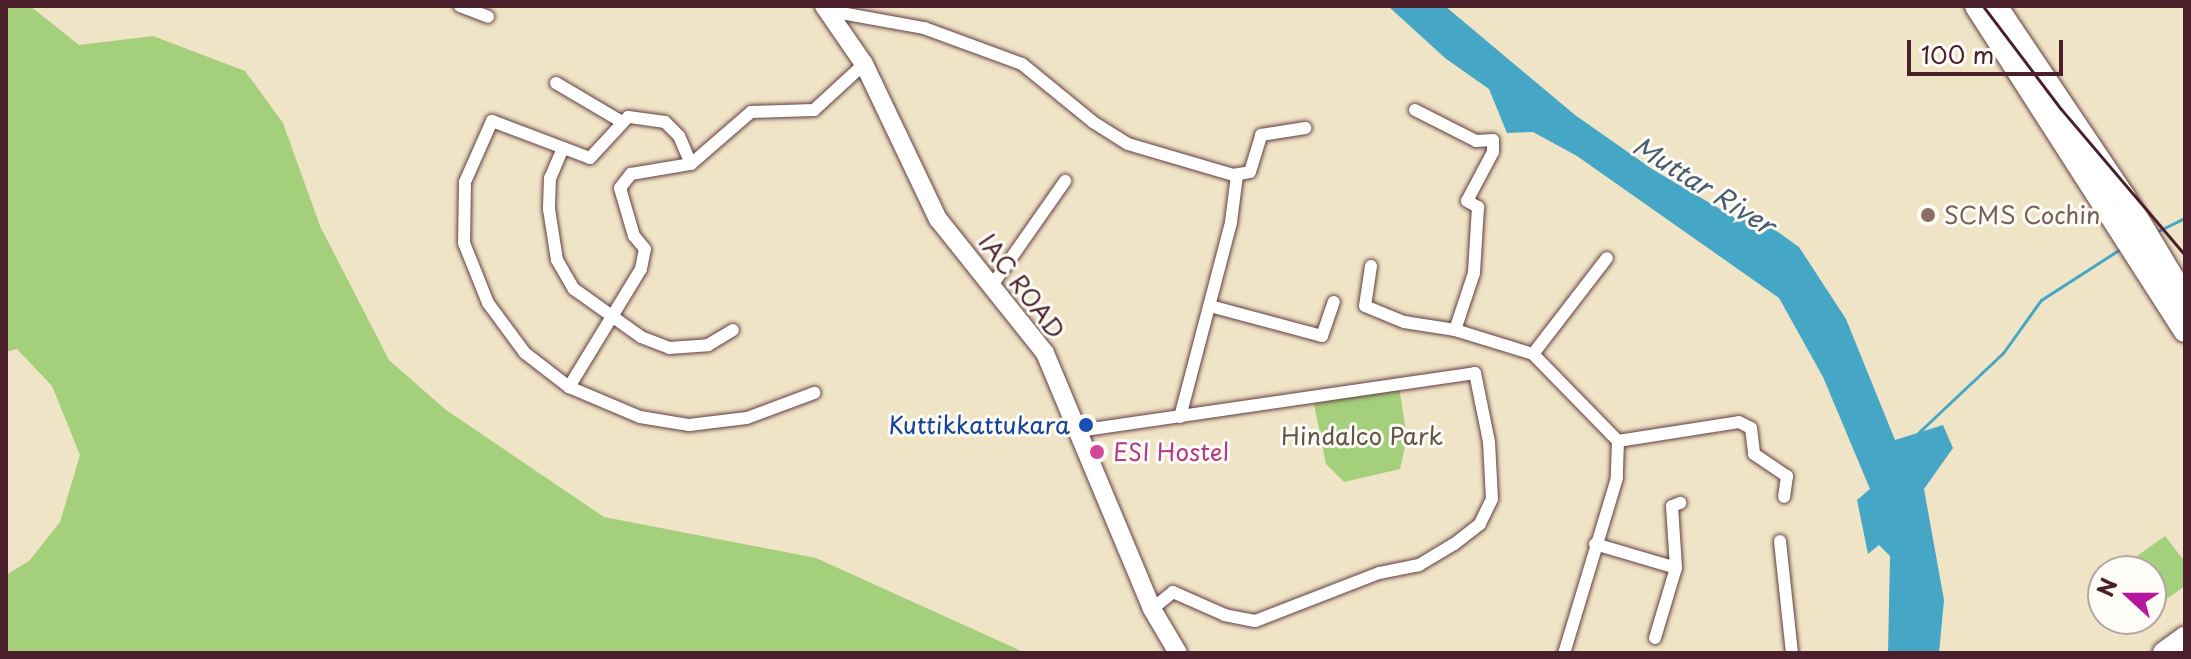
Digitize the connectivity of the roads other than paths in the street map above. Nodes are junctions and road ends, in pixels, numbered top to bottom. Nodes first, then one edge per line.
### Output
1 (460, 6) edge
2 (1976, 6) edge
3 (1996, 6) edge
4 (827, 8) edge
5 (488, 17) dead end
6 (864, 64) junction
7 (556, 83) dead end
8 (1415, 110) dead end
9 (622, 122) junction
10 (1305, 128) dead end
11 (563, 148) junction
12 (691, 164) junction
13 (1237, 175) junction
14 (1065, 181) dead end
15 (1607, 258) dead end
16 (1371, 266) dead end
17 (2156, 267) junction
18 (993, 284) junction
19 (2184, 295) edge
20 (1334, 302) dead end
21 (1210, 306) junction
22 (614, 319) junction
23 (733, 330) dead end
24 (1455, 330) junction
25 (2185, 331) edge
26 (1533, 354) junction
27 (569, 387) junction
28 (814, 393) dead end
29 (1180, 417) junction
30 (1078, 431) junction
31 (1618, 441) junction
32 (1784, 497) dead end
33 (1680, 503) dead end
34 (1780, 541) dead end
35 (1595, 544) junction
36 (1676, 568) junction
37 (1152, 609) junction
38 (1655, 638) dead end
39 (2185, 638) edge
40 (1178, 653) edge
41 (1564, 653) edge
42 (1792, 653) edge
43 (2164, 653) edge

1 - 5 street
2 - 17 highway
3 - 17 highway
4 - 6 main road, IAC ROAD
4 - 13 street
6 - 12 street
6 - 18 main road, IAC ROAD
7 - 9 street
8 - 24 street
9 - 11 street
9 - 12 street
10 - 13 street
11 - 22 street
11 - 27 street
12 - 22 street
13 - 21 street
14 - 18 street
15 - 26 street
16 - 24 street
17 - 19 highway
17 - 25 highway
18 - 30 main road, IAC ROAD
20 - 21 street
21 - 29 street
22 - 23 street
22 - 27 street
24 - 26 street
26 - 31 street
27 - 28 street
29 - 30 street
29 - 37 street
30 - 37 main road, IAC ROAD
31 - 32 street
31 - 35 street
33 - 36 street
34 - 42 street
35 - 36 street
35 - 41 street
36 - 38 street
37 - 40 main road, IAC ROAD
39 - 43 highway

